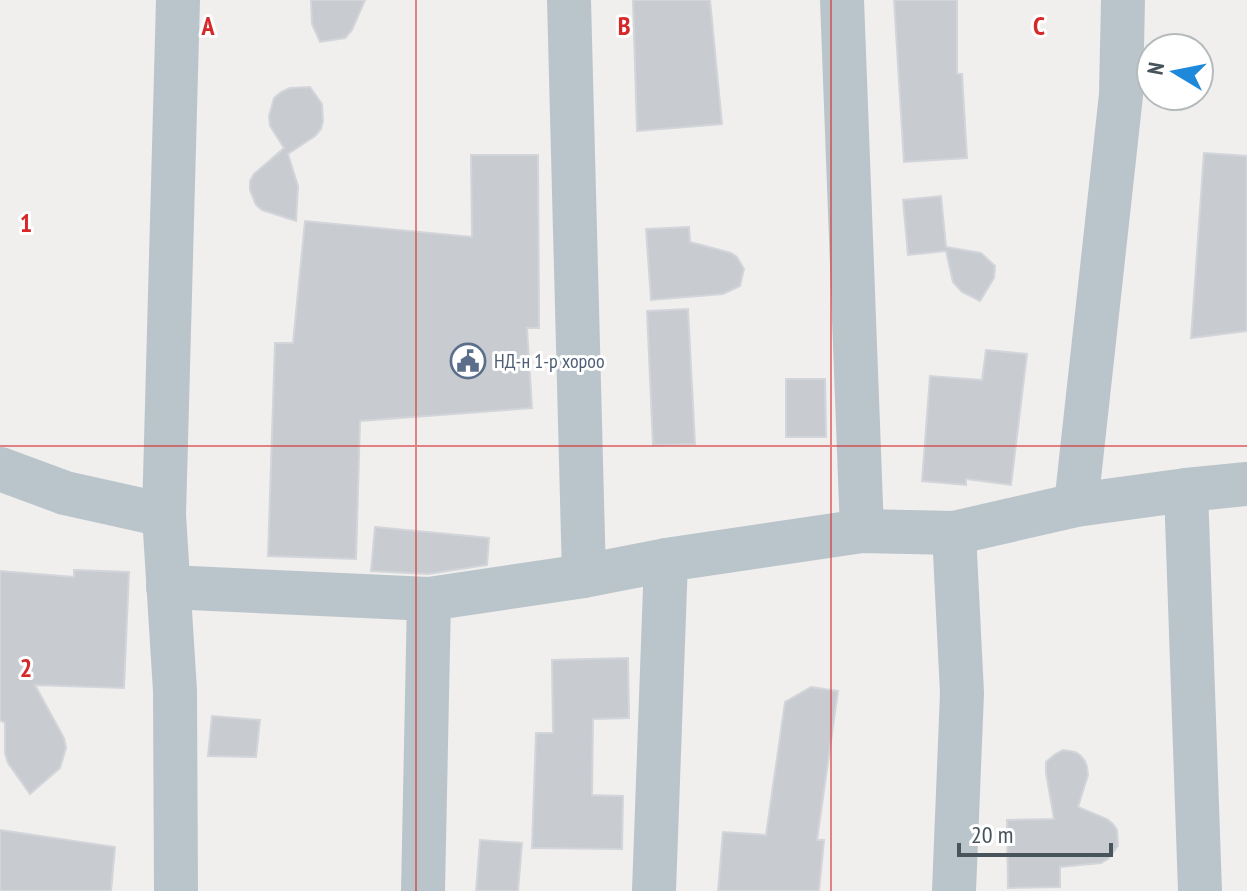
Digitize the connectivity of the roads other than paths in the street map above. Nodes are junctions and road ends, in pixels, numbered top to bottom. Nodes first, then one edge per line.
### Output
1 (178, 0) edge
2 (569, 0) edge
3 (842, 0) edge
4 (1123, 0) edge
5 (0, 469) edge
6 (1247, 484) edge
7 (1186, 490) junction
8 (1076, 505) junction
9 (164, 515) junction
10 (862, 531) junction
11 (954, 533) junction
12 (666, 560) junction
13 (584, 576) junction
14 (168, 587) junction
15 (429, 599) junction
16 (176, 891) edge
17 (423, 891) edge
18 (654, 891) edge
19 (954, 891) edge
20 (1200, 891) edge

1 - 9 street
2 - 13 street
3 - 10 street
4 - 8 street
5 - 9 street
6 - 7 street
7 - 8 street
7 - 20 street
8 - 11 street
9 - 14 street
10 - 11 street
10 - 12 street
11 - 19 street
12 - 13 street
12 - 18 street
13 - 15 street
14 - 15 street
14 - 16 street
15 - 17 street

